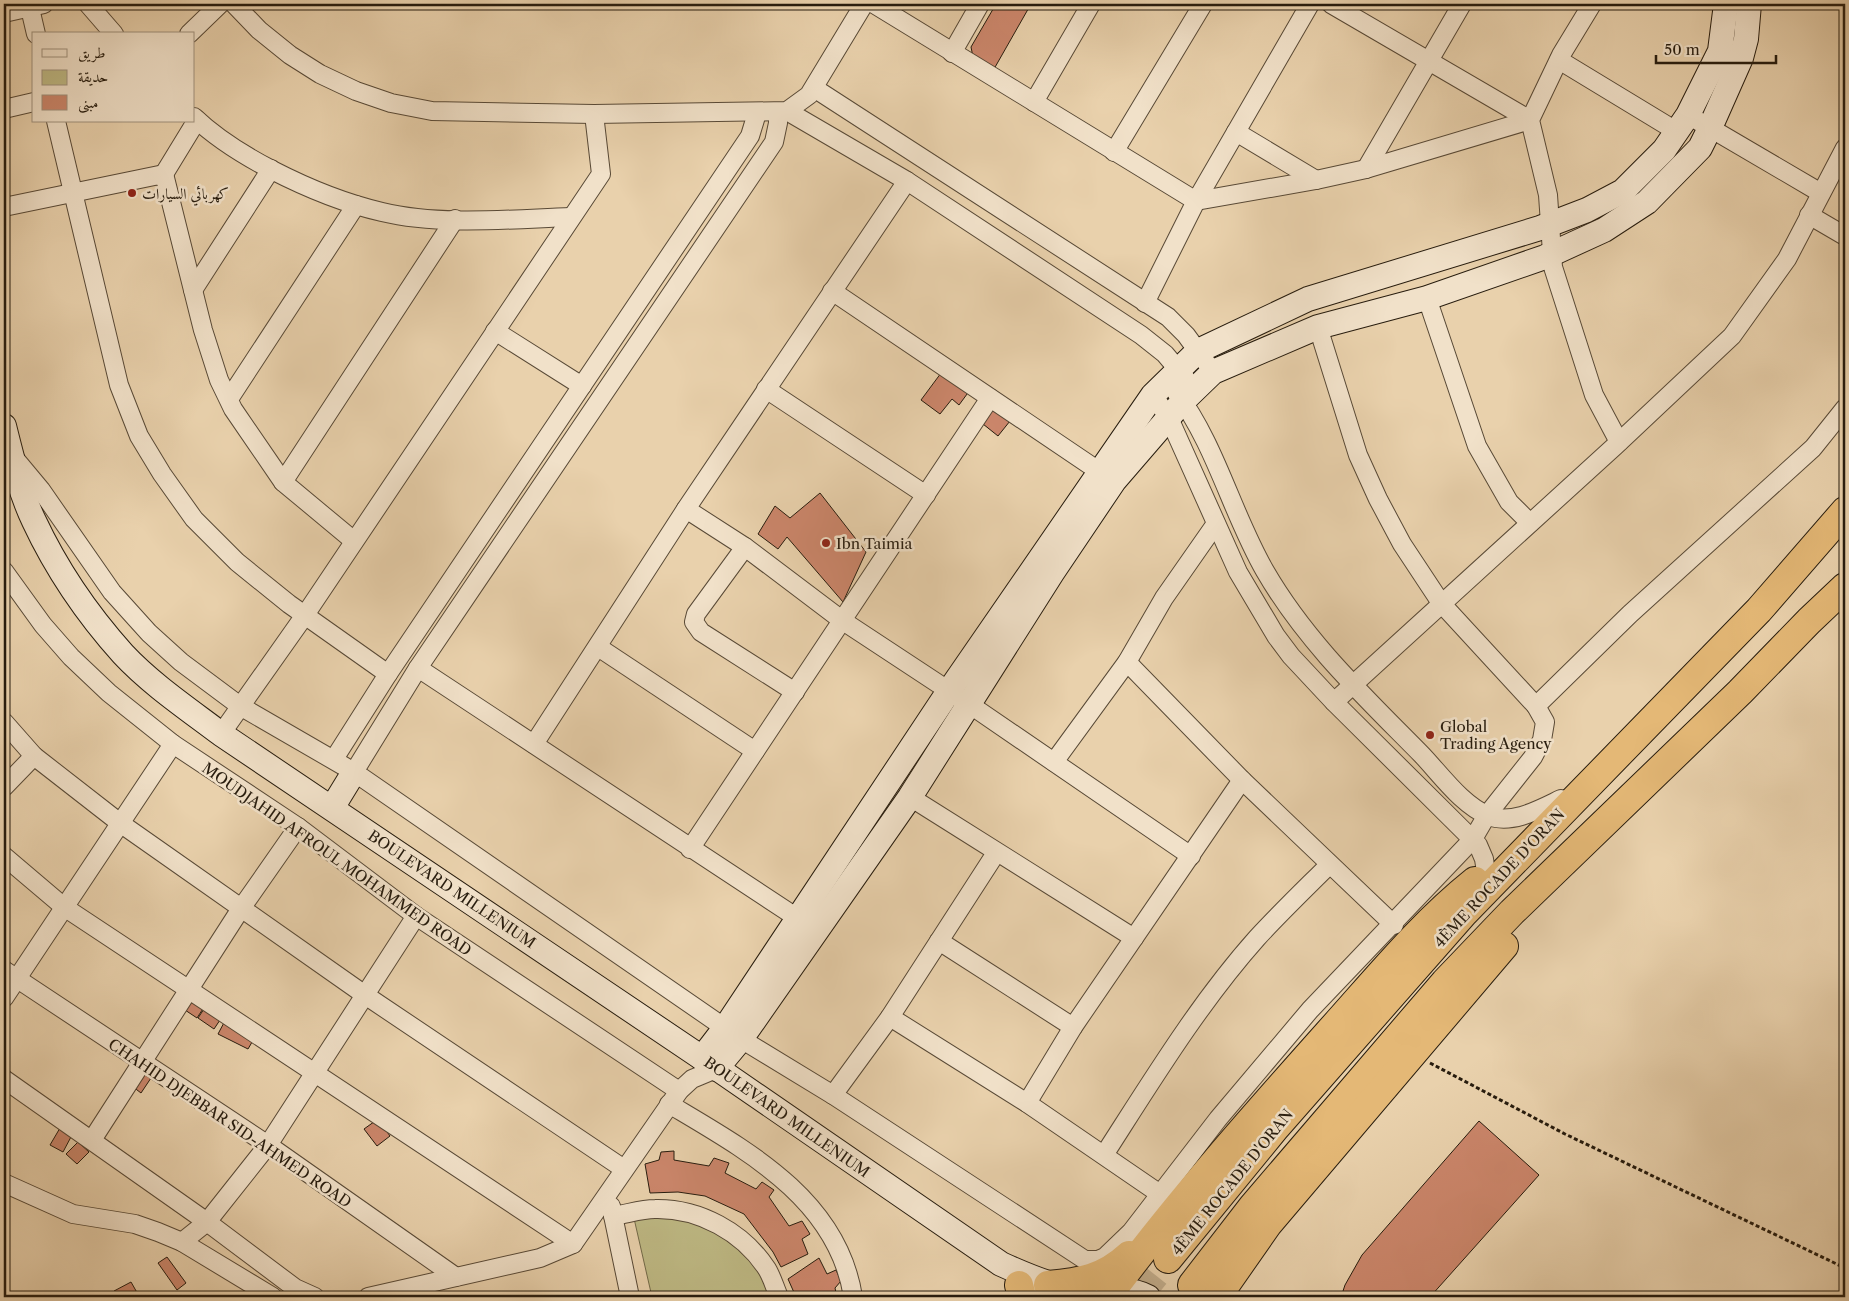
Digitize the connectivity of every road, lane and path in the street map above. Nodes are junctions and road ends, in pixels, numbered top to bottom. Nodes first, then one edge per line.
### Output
1 (88, 4) edge
2 (220, 4) edge
3 (234, 4) edge
4 (864, 4) edge
5 (874, 4) edge
6 (980, 4) edge
7 (1091, 4) edge
8 (1202, 4) edge
9 (1310, 4) edge
10 (1331, 4) edge
11 (1462, 4) edge
12 (1592, 4) edge
13 (1726, 4) edge
14 (1750, 4) edge
15 (34, 5) edge
16 (4, 13) edge
17 (36, 32) edge
18 (112, 32) edge
19 (191, 32) edge
20 (952, 53) junction
21 (1428, 60) junction
22 (1558, 60) junction
23 (814, 88) junction
24 (32, 102) edge
25 (1034, 102) junction
26 (4, 109) edge
27 (757, 112) junction
28 (782, 112) junction
29 (594, 114) junction
30 (195, 118) edge
31 (1530, 120) junction
32 (56, 122) edge
33 (193, 122) edge
34 (1682, 123) junction
35 (1710, 128) junction
36 (1236, 132) junction
37 (1845, 148) edge
38 (1114, 152) junction
39 (1366, 168) junction
40 (271, 169) junction
41 (164, 174) junction
42 (1316, 180) junction
43 (907, 181) junction
44 (72, 192) junction
45 (1821, 193) junction
46 (1196, 201) junction
47 (356, 205) junction
48 (4, 207) edge
49 (1809, 215) junction
50 (571, 217) junction
51 (454, 219) junction
52 (1551, 224) junction
53 (1845, 236) edge
54 (1553, 254) junction
55 (193, 290) junction
56 (832, 291) junction
57 (1427, 298) junction
58 (1145, 303) junction
59 (1318, 327) junction
60 (494, 332) junction
61 (1198, 351) junction
62 (1213, 372) junction
63 (1166, 381) junction
64 (582, 386) junction
65 (766, 389) junction
66 (990, 398) junction
67 (229, 400) junction
68 (1182, 403) junction
69 (1845, 408) edge
70 (563, 415) junction
71 (4, 426) edge
72 (582, 428) junction
73 (1619, 442) junction
74 (11, 454) junction
75 (1107, 476) junction
76 (283, 482) junction
77 (926, 495) junction
78 (686, 509) junction
79 (1845, 511) edge
80 (1530, 523) junction
81 (1216, 525) junction
82 (354, 541) junction
83 (745, 547) junction
84 (4, 571) edge
85 (1845, 587) edge
86 (10, 595) edge
87 (1441, 603) junction
88 (305, 615) junction
89 (843, 621) junction
90 (598, 646) junction
91 (1127, 662) junction
92 (418, 668) junction
93 (388, 674) junction
94 (1353, 684) junction
95 (949, 691) junction
96 (795, 692) junction
97 (1334, 702) junction
98 (969, 704) junction
99 (240, 706) junction
100 (1536, 706) junction
101 (4, 722) edge
102 (221, 734) junction
103 (172, 744) junction
104 (534, 744) junction
105 (755, 751) junction
106 (34, 756) junction
107 (334, 759) junction
108 (1054, 762) junction
109 (1604, 768) junction
110 (354, 772) junction
111 (1242, 780) junction
112 (4, 787) edge
113 (910, 797) junction
114 (1561, 799) junction
115 (332, 808) junction
116 (1487, 815) junction
117 (120, 823) junction
118 (298, 827) junction
119 (1472, 839) junction
120 (1587, 841) junction
121 (690, 848) junction
122 (996, 853) junction
123 (4, 856) edge
124 (1191, 856) junction
125 (1329, 865) junction
126 (1486, 872) junction
127 (64, 907) junction
128 (240, 910) junction
129 (416, 916) junction
130 (808, 925) junction
131 (1394, 925) junction
132 (1134, 938) junction
133 (940, 941) junction
134 (10, 975) edge
135 (189, 991) junction
136 (365, 996) junction
137 (4, 998) edge
138 (890, 1016) junction
139 (1072, 1027) junction
140 (733, 1034) junction
141 (1412, 1054) junction
142 (142, 1063) junction
143 (703, 1068) junction
144 (316, 1072) junction
145 (4, 1079) edge
146 (833, 1095) junction
147 (674, 1098) junction
148 (1027, 1103) junction
149 (92, 1140) junction
150 (268, 1145) junction
151 (1104, 1155) junction
152 (624, 1169) junction
153 (4, 1184) edge
154 (608, 1193) junction
155 (1160, 1194) junction
156 (613, 1216) junction
157 (207, 1222) junction
158 (1156, 1231) junction
159 (182, 1242) junction
160 (573, 1244) junction
161 (1168, 1259) tunnel mouth
162 (1845, 1268) edge
163 (456, 1277) junction
164 (1192, 1285) dead end
165 (1030, 1291) edge
166 (296, 1292) edge
167 (1104, 1295) edge
168 (1220, 1296) edge
169 (273, 1297) edge
170 (315, 1297) edge
171 (368, 1297) edge
172 (630, 1297) edge
173 (779, 1297) edge
174 (853, 1297) edge
175 (1148, 1297) edge

1 - 18 street
2 - 19 street
3 - 29 street
4 - 23 street
5 - 20 street
6 - 20 street
7 - 25 street
8 - 38 street
9 - 36 street
10 - 21 street
11 - 21 street
12 - 22 street
13 - 34 main road
14 - 35 main road
15 - 16 street
15 - 17 street
20 - 25 street
21 - 31 street
21 - 39 street
22 - 31 street
22 - 34 street
23 - 28 street
23 - 58 street
24 - 26 street
25 - 38 street
27 - 28 street
27 - 29 street
27 - 64 street
28 - 43 street
28 - 72 street
29 - 50 street
30 - 40 street
31 - 39 street
31 - 52 street
32 - 44 street
33 - 41 street
34 - 35 street
34 - 52 main road
35 - 45 street
35 - 54 main road
36 - 42 street
36 - 46 street
37 - 45 street
38 - 46 street
39 - 42 street
40 - 47 street
40 - 55 street
41 - 44 street
41 - 55 street
42 - 46 street
43 - 56 street
43 - 63 street
44 - 48 street
44 - 88 street
45 - 49 street
46 - 58 street
47 - 51 street
47 - 67 street
49 - 53 street
49 - 73 street
50 - 51 street
50 - 60 street
51 - 76 street
52 - 54 street
52 - 61 main road
54 - 57 main road
54 - 73 street
55 - 67 street
56 - 65 street
56 - 66 street
57 - 59 main road
57 - 80 street
58 - 61 street
59 - 62 main road
59 - 87 street
60 - 64 street
60 - 82 street
61 - 62 street
61 - 63 main road
62 - 68 main road
63 - 68 street
63 - 68 street
63 - 75 main road
64 - 70 street
65 - 77 street
65 - 78 street
66 - 75 street
66 - 77 street
67 - 76 street
68 - 75 main road
68 - 81 street
68 - 94 street
69 - 100 street
70 - 72 street
70 - 93 street
71 - 74 main road, BOULEVARD MILLENIUM
72 - 92 street
73 - 80 street
74 - 99 street
74 - 102 main road, BOULEVARD MILLENIUM
75 - 95 main road
75 - 98 main road
76 - 82 street
77 - 89 street
78 - 83 street
78 - 90 street
79 - 109 highway, 4ÈME ROCADE D'ORAN
80 - 87 street
81 - 91 street
81 - 97 street
82 - 88 street
83 - 89 street
83 - 96 street
84 - 86 street, MOUDJAHID AFROUL MOHAMMED ROAD
85 - 120 highway
86 - 103 street, MOUDJAHID AFROUL MOHAMMED ROAD
87 - 94 street
87 - 100 street
88 - 93 street
88 - 99 street
89 - 95 street
89 - 96 street
90 - 104 street
90 - 105 street
91 - 108 street
91 - 111 street
92 - 104 street
92 - 110 street
93 - 107 street
94 - 97 street
94 - 116 street
95 - 98 street
95 - 130 main road
96 - 105 street
97 - 119 street
98 - 108 street
98 - 113 main road
99 - 102 street
99 - 107 street
100 - 116 street
101 - 106 street
102 - 115 main road, BOULEVARD MILLENIUM
103 - 117 street
103 - 118 street, MOUDJAHID AFROUL MOHAMMED ROAD
104 - 121 street
105 - 121 street
106 - 112 street
106 - 117 street
107 - 110 street
108 - 124 street
109 - 114 highway
109 - 161 highway, 4ÈME ROCADE D'ORAN
110 - 115 main road
110 - 140 street
111 - 124 street
111 - 125 street
113 - 122 street
113 - 130 main road
114 - 116 street
114 - 126 highway
115 - 143 main road, BOULEVARD MILLENIUM
116 - 119 street
117 - 127 street
117 - 128 street
118 - 128 street
118 - 129 street, MOUDJAHID AFROUL MOHAMMED ROAD
119 - 126 street
119 - 131 street
120 - 141 highway
120 - 164 highway
121 - 130 street
122 - 132 street
122 - 133 street
123 - 127 street
124 - 132 street
125 - 131 street
125 - 151 street
126 - 158 highway
127 - 134 street
127 - 135 street
128 - 135 street
128 - 136 street
129 - 136 street
129 - 147 street, MOUDJAHID AFROUL MOHAMMED ROAD
130 - 140 main road
131 - 155 street
132 - 139 street
133 - 138 street
133 - 139 street
134 - 137 street
134 - 142 street, CHAHID DJEBBAR SID-AHMED ROAD
135 - 142 street
135 - 144 street
136 - 144 street
136 - 152 street
138 - 146 street
138 - 148 street
139 - 148 street
140 - 143 main road
140 - 146 street
141 - 162 path
141 - 168 highway
142 - 149 street
142 - 150 street, CHAHID DJEBBAR SID-AHMED ROAD
143 - 147 street
143 - 165 main road, BOULEVARD MILLENIUM
144 - 150 street
144 - 160 street
145 - 149 street
146 - 155 street
147 - 152 street
147 - 174 street, MOUDJAHID AFROUL MOHAMMED ROAD
148 - 151 street
149 - 157 street
150 - 157 street
150 - 163 street, CHAHID DJEBBAR SID-AHMED ROAD
151 - 155 street
152 - 154 street
153 - 159 street
154 - 156 street
154 - 160 street
156 - 172 street
156 - 173 street
157 - 159 street
157 - 166 street
158 - 165 highway
158 - 167 highway
159 - 169 street
160 - 163 street
163 - 171 street
165 - 167 main road
166 - 170 street
167 - 175 main road

